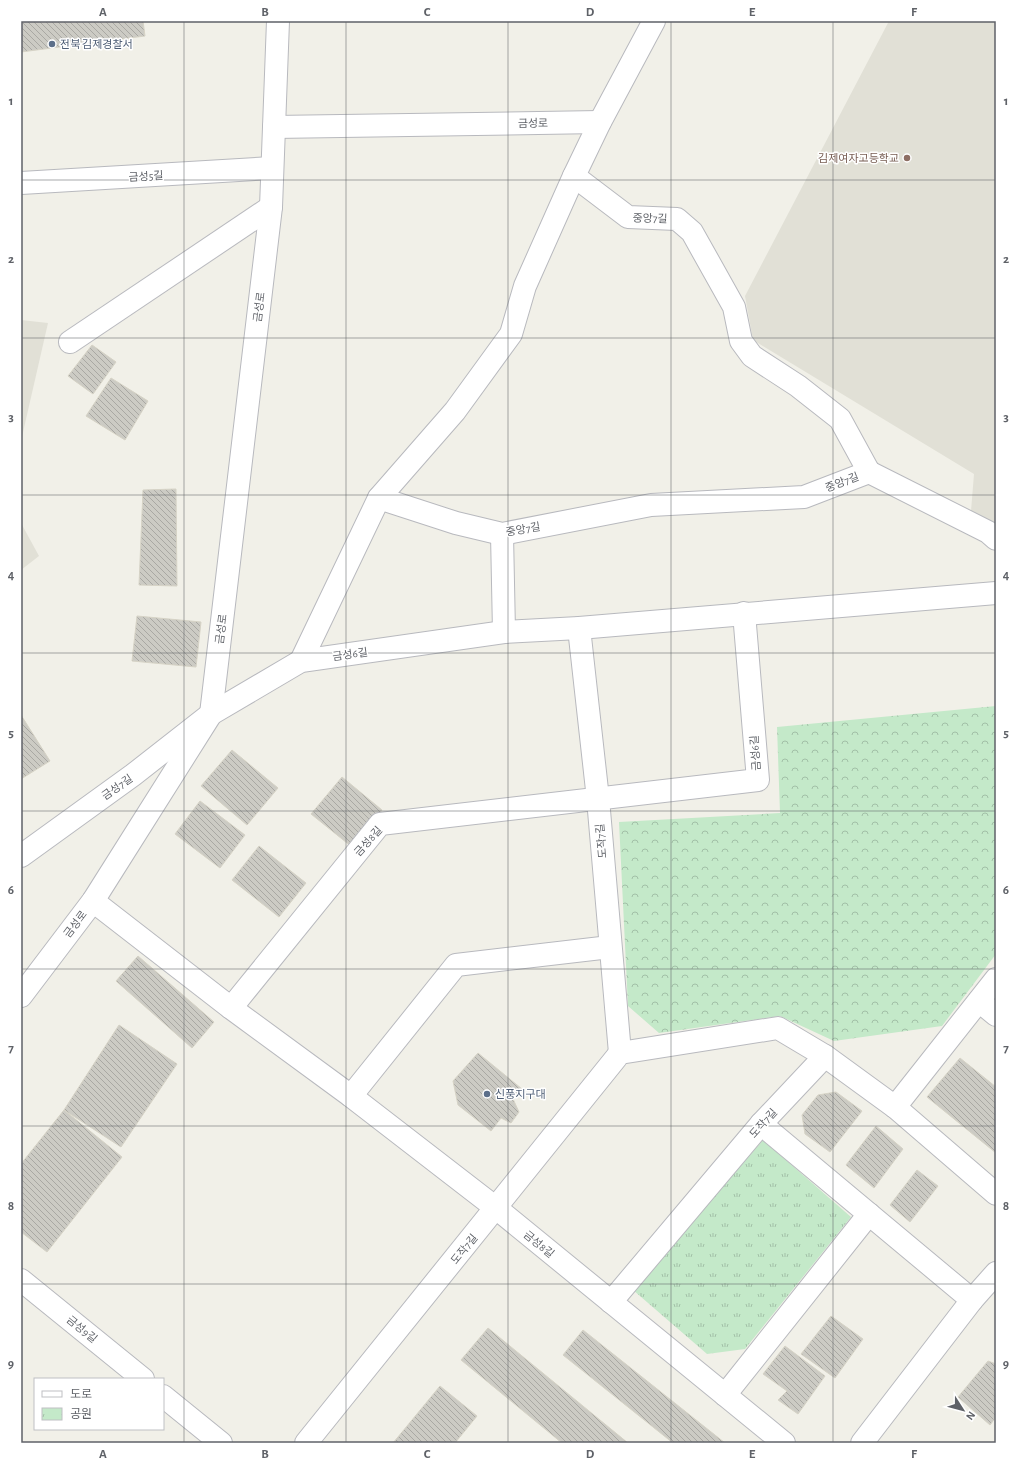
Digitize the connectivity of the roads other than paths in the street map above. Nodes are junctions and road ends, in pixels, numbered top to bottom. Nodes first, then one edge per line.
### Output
1 (278, 21) edge
2 (647, 22) edge
3 (600, 122) junction
4 (274, 128) junction
5 (272, 168) junction
6 (574, 176) junction
7 (21, 184) edge
8 (271, 207) junction
9 (70, 342) dead end
10 (869, 472) junction
11 (379, 498) junction
12 (502, 534) junction
13 (996, 539) edge
14 (996, 593) edge
15 (744, 613) junction
16 (580, 628) junction
17 (504, 632) junction
18 (300, 660) junction
19 (211, 714) junction
20 (598, 799) junction
21 (21, 856) edge
22 (93, 901) junction
23 (610, 947) junction
24 (996, 979) edge
25 (21, 996) edge
26 (979, 1001) junction
27 (231, 1008) junction
28 (996, 1015) edge
29 (620, 1053) junction
30 (825, 1056) junction
31 (351, 1096) junction
32 (895, 1107) junction
33 (760, 1124) junction
34 (996, 1194) edge
35 (496, 1208) junction
36 (869, 1214) junction
37 (996, 1273) edge
38 (21, 1280) edge
39 (972, 1300) junction
40 (611, 1302) junction
41 (142, 1378) edge
42 (725, 1395) junction
43 (164, 1397) edge
44 (221, 1443) edge
45 (306, 1443) edge
46 (784, 1443) edge
47 (862, 1443) edge

1 - 4 street, 금성로
2 - 3 street
3 - 4 street, 금성로
3 - 6 street
4 - 5 street, 금성로
5 - 7 street, 금성5길
5 - 8 street, 금성로
6 - 10 street, 중앙7길
6 - 11 street
8 - 9 street
8 - 19 street, 금성로
10 - 12 street, 중앙7길
10 - 13 street
11 - 12 street, 중앙7길
11 - 18 street
12 - 17 street
14 - 15 street, 금성6길
15 - 16 street, 금성6길
15 - 20 street, 금성6길
16 - 17 street, 금성6길
16 - 20 street, 도작7길
17 - 18 street, 금성6길
18 - 19 street, 금성6길
19 - 21 street, 금성7길
19 - 22 street, 금성로
20 - 23 street, 도작7길
20 - 27 street, 금성8길
22 - 25 street, 금성로
22 - 27 street, 금성8길
23 - 29 street, 도작7길
23 - 31 street
24 - 26 street
26 - 28 street
26 - 32 street
27 - 31 street, 금성8길
29 - 30 street
29 - 35 street, 도작7길
30 - 32 street
30 - 33 street, 도작7길
31 - 35 street, 금성8길
32 - 34 street
33 - 36 street
33 - 40 street, 도작7길
35 - 40 street, 금성8길
35 - 45 street, 도작7길
36 - 39 street
36 - 42 street
37 - 39 street
38 - 41 street, 금성9길
39 - 47 street
40 - 42 street, 금성8길
42 - 46 street, 금성8길
43 - 44 street

